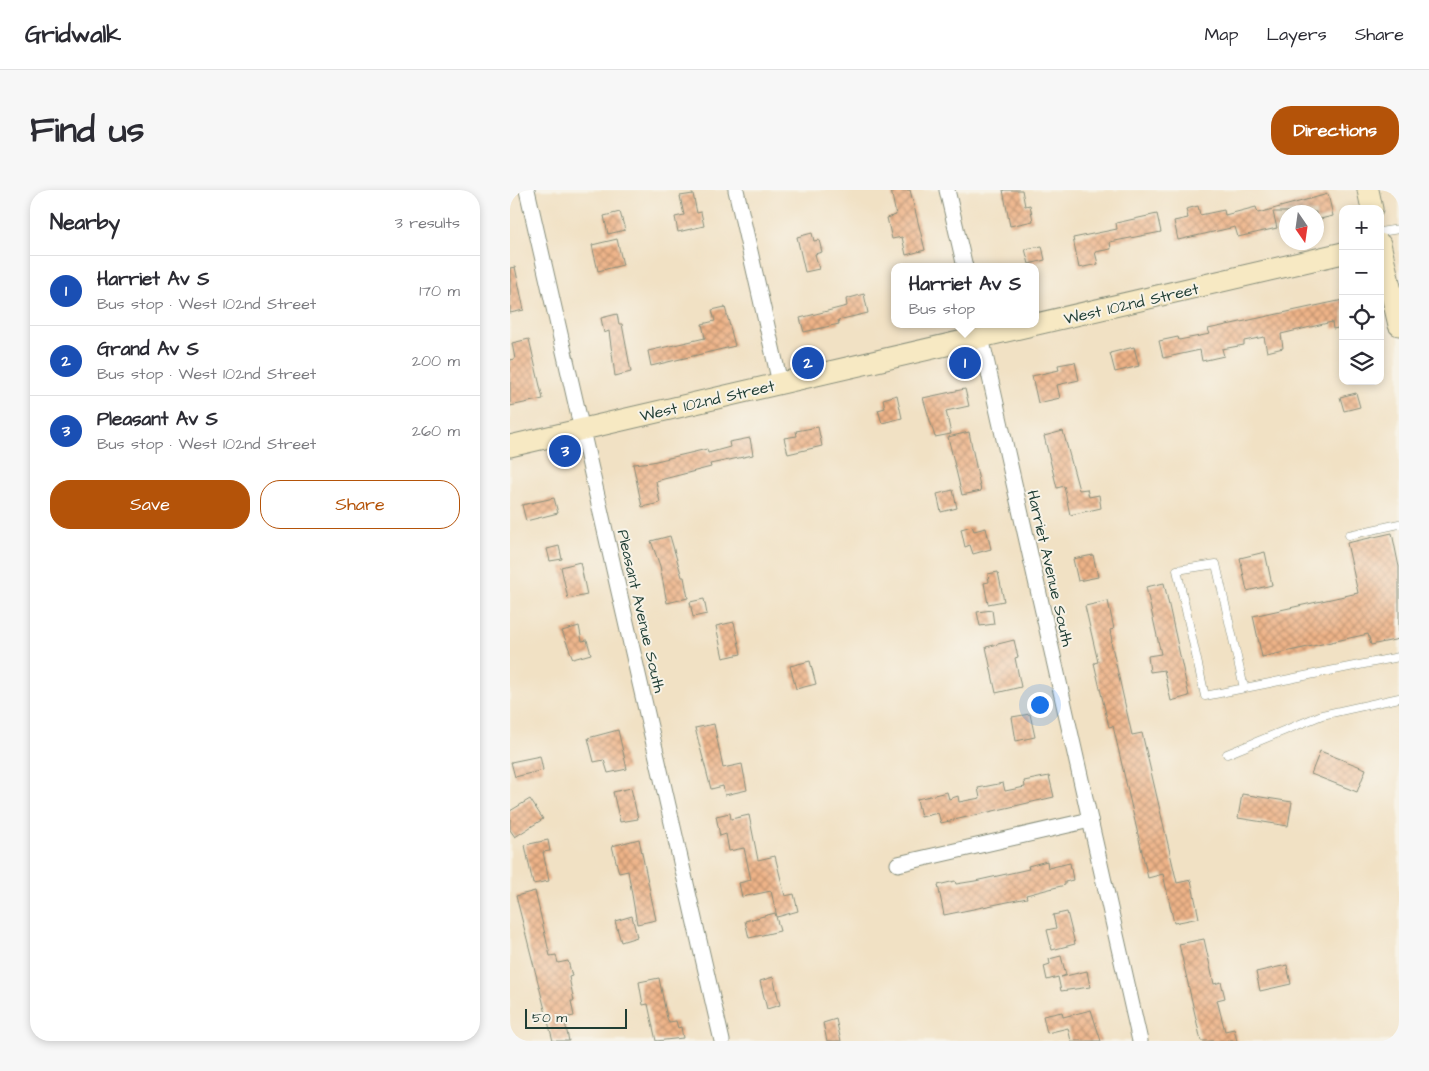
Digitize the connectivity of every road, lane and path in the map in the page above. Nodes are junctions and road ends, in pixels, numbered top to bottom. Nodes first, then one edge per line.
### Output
1 (527, 190) edge
2 (736, 190) edge
3 (947, 190) edge
4 (1368, 190) edge
5 (1371, 205) edge
6 (1399, 229) edge
7 (1384, 231) edge
8 (1381, 250) edge
9 (1339, 254) edge
10 (964, 263) edge
11 (1039, 318) edge
12 (1399, 325) edge
13 (994, 328) edge
14 (980, 331) edge
15 (780, 383) junction
16 (583, 429) junction
17 (510, 446) edge
18 (1399, 524) edge
19 (1349, 535) dead end
20 (1399, 657) edge
21 (1244, 688) junction
22 (1399, 698) edge
23 (1227, 754) dead end
24 (1090, 820) junction
25 (898, 864) dead end
26 (722, 1041) edge
27 (1140, 1041) edge

1 - 16 street, Pleasant Avenue South
2 - 15 street
3 - 10 street
4 - 5 street
6 - 7 lane
8 - 12 street
9 - 11 street, West 102nd Street
13 - 14 street, West 102nd Street
14 - 15 street, West 102nd Street
14 - 24 street, Harriet Avenue South
15 - 16 street, West 102nd Street
16 - 17 street, West 102nd Street
16 - 26 street, Pleasant Avenue South
18 - 19 lane
20 - 21 lane
21 - 21 lane
22 - 23 lane
24 - 25 street
24 - 27 street, Harriet Avenue South

